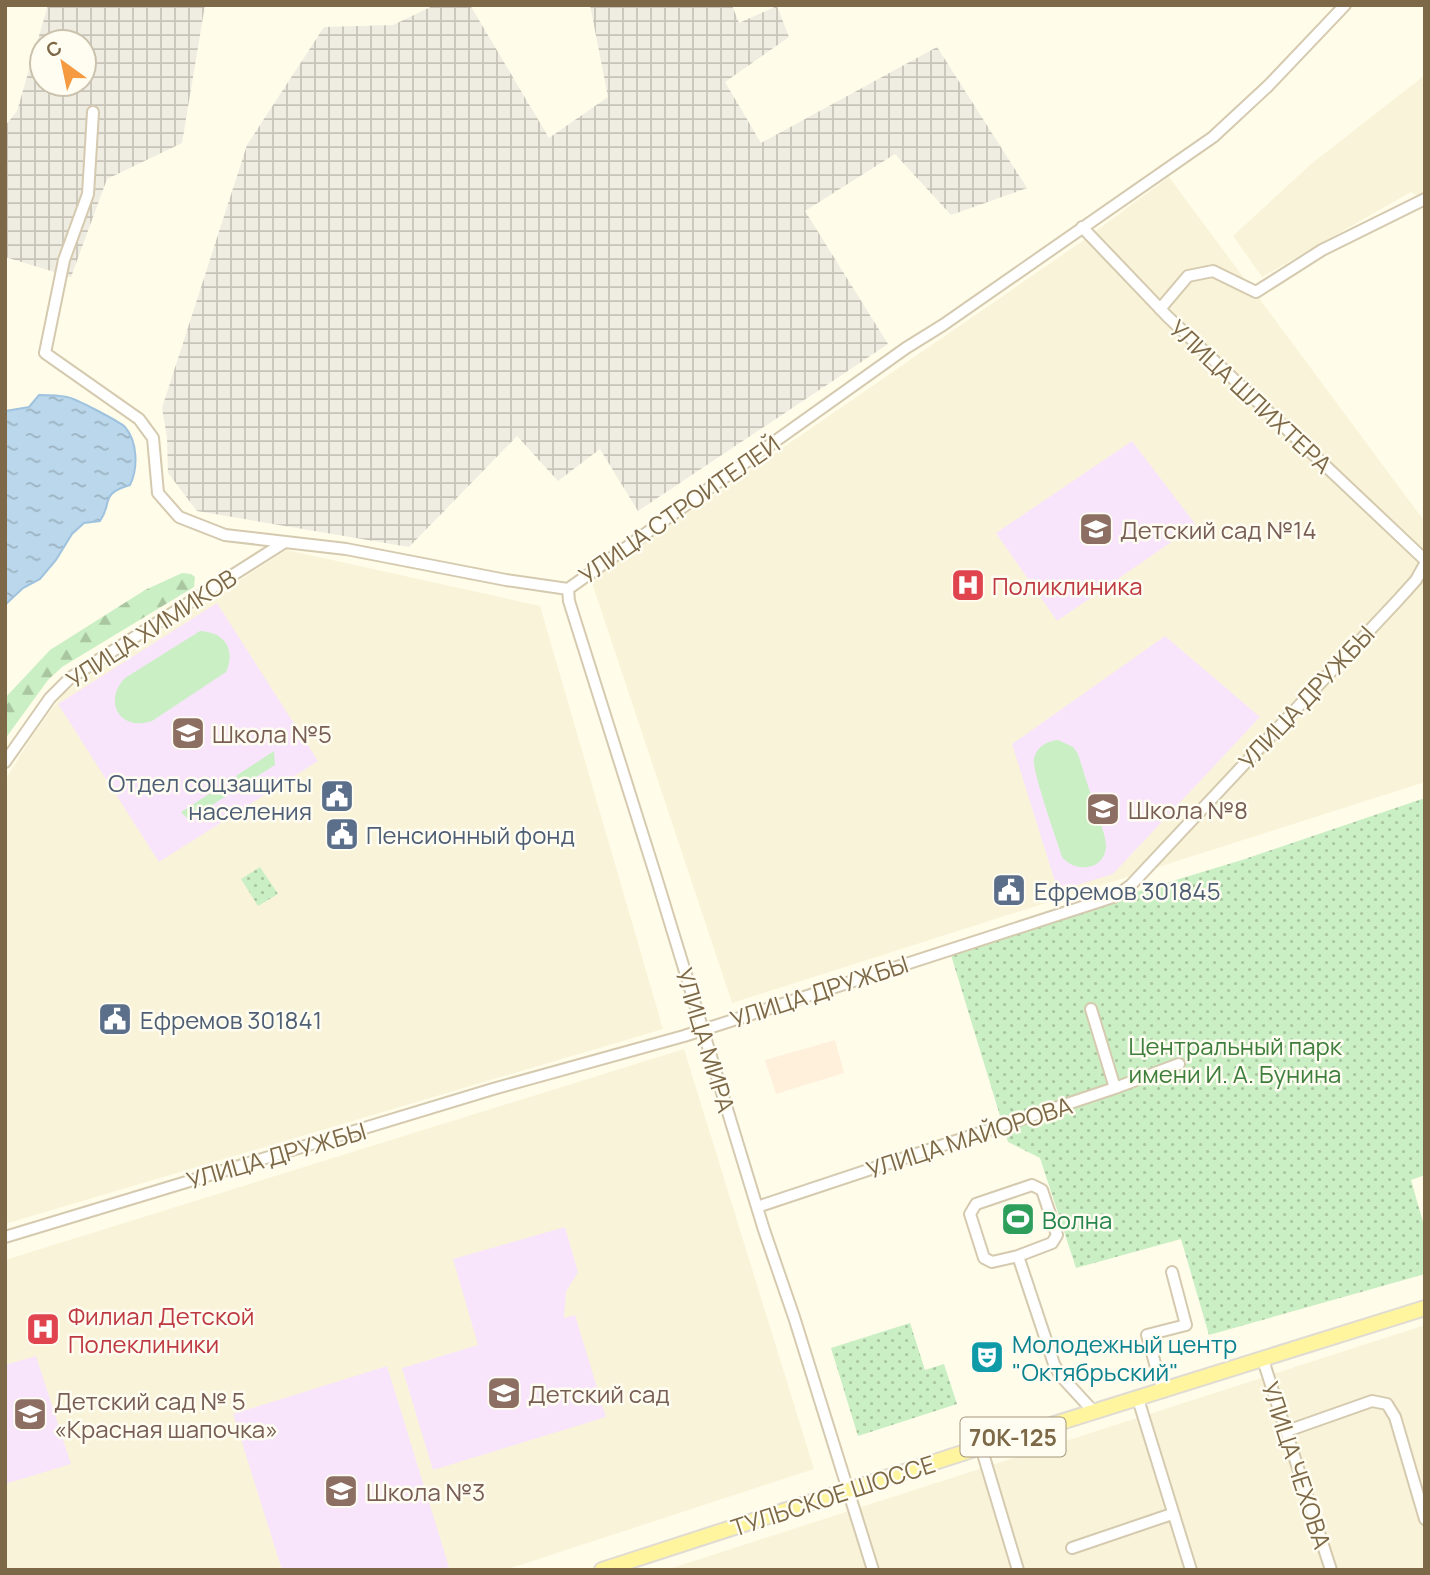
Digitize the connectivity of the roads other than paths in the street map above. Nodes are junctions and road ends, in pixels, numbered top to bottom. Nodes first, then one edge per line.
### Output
1 (1345, 5) edge
2 (93, 112) dead end
3 (1425, 199) edge
4 (1082, 227) junction
5 (1160, 309) junction
6 (285, 542) junction
7 (1425, 562) edge
8 (568, 589) junction
9 (5, 762) edge
10 (1091, 1009) dead end
11 (703, 1029) junction
12 (1179, 1065) dead end
13 (1115, 1088) junction
14 (757, 1207) junction
15 (5, 1237) edge
16 (1018, 1256) junction
17 (1172, 1272) dead end
18 (1425, 1308) edge
19 (1263, 1360) junction
20 (1163, 1392) junction
21 (1138, 1399) junction
22 (1094, 1412) junction
23 (1287, 1431) junction
24 (981, 1447) junction
25 (848, 1491) junction
26 (1172, 1514) junction
27 (1425, 1518) edge
28 (1072, 1548) dead end
29 (626, 1566) edge
30 (602, 1570) edge
31 (873, 1570) edge
32 (1018, 1570) edge
33 (1191, 1570) edge
34 (1331, 1570) edge

1 - 4 street, УЛИЦА СТРОИТЕЛЕЙ
2 - 6 street, УЛИЦА СТРОИТЕЛЕЙ
3 - 5 street
4 - 5 street, УЛИЦА ШЛИХТЕРА
4 - 8 street, УЛИЦА СТРОИТЕЛЕЙ
5 - 7 street, УЛИЦА ШЛИХТЕРА
6 - 8 street, УЛИЦА СТРОИТЕЛЕЙ
6 - 9 street, УЛИЦА ХИМИКОВ
7 - 11 street, УЛИЦА ДРУЖБЫ
8 - 11 street, УЛИЦА МИРА
10 - 13 street
11 - 14 street, УЛИЦА МИРА
11 - 15 street, УЛИЦА ДРУЖБЫ
12 - 13 street, УЛИЦА МАЙОРОВА
13 - 14 street, УЛИЦА МАЙОРОВА
14 - 25 street, УЛИЦА МИРА
16 - 16 street
16 - 22 street
17 - 20 street
18 - 19 main road, ТУЛЬСКОЕ ШОССЕ / 70К-125
19 - 20 main road, ТУЛЬСКОЕ ШОССЕ / 70К-125
19 - 23 street, УЛИЦА ЧЕХОВА
20 - 21 main road, ТУЛЬСКОЕ ШОССЕ / 70К-125
21 - 22 main road, ТУЛЬСКОЕ ШОССЕ / 70К-125
21 - 26 street
22 - 24 main road, ТУЛЬСКОЕ ШОССЕ / 70К-125
23 - 27 street
23 - 34 street, УЛИЦА ЧЕХОВА
24 - 25 main road, ТУЛЬСКОЕ ШОССЕ / 70К-125
24 - 32 street
25 - 29 main road, ТУЛЬСКОЕ ШОССЕ / 70К-125
25 - 31 street, УЛИЦА МИРА
26 - 28 street
26 - 33 street
29 - 30 main road, ТУЛЬСКОЕ ШОССЕ / 70К-125

